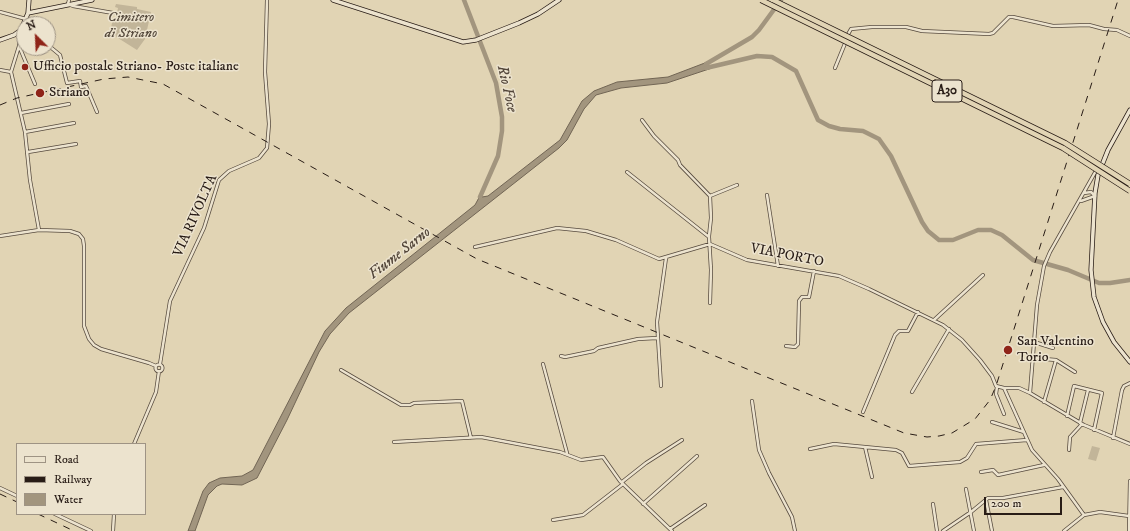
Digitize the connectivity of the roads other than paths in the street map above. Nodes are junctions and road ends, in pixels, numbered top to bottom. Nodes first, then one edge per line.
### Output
1 (29, 0) edge
2 (92, 0) edge
3 (267, 0) edge
4 (333, 0) edge
5 (559, 0) edge
6 (760, 0) edge
7 (773, 0) edge
8 (68, 2) edge
9 (0, 12) edge
10 (28, 13) junction
11 (113, 13) dead end
12 (16, 16) edge
13 (27, 16) edge
14 (16, 33) edge
15 (1130, 36) edge
16 (0, 40) edge
17 (56, 52) edge
18 (16, 56) edge
19 (23, 56) edge
20 (835, 68) dead end
21 (0, 70) edge
22 (12, 72) junction
23 (34, 84) dead end
24 (70, 104) dead end
25 (1130, 110) edge
26 (97, 112) dead end
27 (21, 113) junction
28 (642, 120) dead end
29 (74, 124) dead end
30 (25, 132) junction
31 (76, 144) dead end
32 (1110, 146) junction
33 (28, 152) junction
34 (627, 172) dead end
35 (1130, 184) edge
36 (737, 185) dead end
37 (1130, 191) edge
38 (1083, 193) junction
39 (767, 195) dead end
40 (710, 196) junction
41 (1094, 196) junction
42 (1081, 201) dead end
43 (39, 230) junction
44 (0, 236) edge
45 (709, 237) junction
46 (710, 244) junction
47 (475, 246) dead end
48 (666, 258) junction
49 (778, 266) junction
50 (814, 271) junction
51 (983, 275) dead end
52 (710, 303) dead end
53 (918, 312) junction
54 (934, 320) junction
55 (949, 330) junction
56 (657, 338) junction
57 (1034, 342) junction
58 (786, 346) dead end
59 (1053, 348) dead end
60 (561, 356) dead end
61 (1033, 358) junction
62 (1056, 360) junction
63 (1130, 362) edge
64 (160, 364) junction
65 (543, 364) dead end
66 (156, 366) junction
67 (341, 370) dead end
68 (159, 371) junction
69 (1075, 372) dead end
70 (1130, 383) edge
71 (661, 386) dead end
72 (996, 387) junction
73 (1004, 388) junction
74 (1088, 390) junction
75 (912, 392) dead end
76 (1030, 393) junction
77 (752, 401) dead end
78 (1044, 402) junction
79 (863, 412) dead end
80 (1004, 414) dead end
81 (1067, 416) junction
82 (992, 422) dead end
83 (1081, 423) junction
84 (1094, 430) junction
85 (1024, 432) junction
86 (471, 438) junction
87 (1113, 438) junction
88 (682, 440) dead end
89 (1027, 440) junction
90 (394, 442) dead end
91 (134, 443) edge
92 (1130, 444) edge
93 (865, 447) junction
94 (810, 449) dead end
95 (1069, 450) dead end
96 (568, 454) junction
97 (697, 456) dead end
98 (1044, 465) junction
99 (981, 472) dead end
100 (872, 477) dead end
101 (1130, 481) edge
102 (622, 483) junction
103 (1063, 487) junction
104 (0, 488) edge
105 (966, 489) dead end
106 (16, 496) edge
107 (986, 499) junction
108 (643, 504) junction
109 (933, 504) dead end
110 (705, 505) dead end
111 (971, 512) junction
112 (57, 515) edge
113 (114, 515) edge
114 (1084, 515) junction
115 (1129, 516) junction
116 (553, 520) dead end
117 (113, 530) edge
118 (671, 530) edge
119 (91, 531) edge
120 (795, 531) edge
121 (937, 531) edge
122 (943, 531) edge
123 (974, 531) edge
124 (992, 531) edge
125 (1064, 531) edge
126 (1129, 531) edge

1 - 10 main road
2 - 8 main road
3 - 64 street, VIA RIVOLTA
4 - 5 main road
6 - 37 highway, A30, bridge
7 - 35 highway, A30, bridge
8 - 10 main road
8 - 11 street
9 - 12 street
10 - 13 main road
14 - 16 main road
15 - 20 street
17 - 26 street
18 - 22 street
19 - 23 street
21 - 22 street
22 - 27 street
24 - 27 street
25 - 32 main road
27 - 30 street
28 - 40 street
29 - 30 street
30 - 33 street
31 - 33 street
32 - 38 street
32 - 41 main road
33 - 43 street
34 - 45 street
36 - 40 street
38 - 41 street
38 - 57 street
39 - 49 street
40 - 45 street
41 - 42 street
41 - 63 main road
43 - 44 street
43 - 66 street
45 - 46 street
46 - 48 street
46 - 49 street, VIA PORTO
46 - 52 street
47 - 48 street
48 - 56 street
49 - 50 street, VIA PORTO
50 - 53 street, VIA PORTO
50 - 58 street
51 - 54 street
53 - 54 street, VIA PORTO
53 - 79 street
54 - 55 street, VIA PORTO
55 - 72 street, VIA PORTO
55 - 75 street
56 - 60 street
56 - 71 street
57 - 59 street
57 - 61 street
61 - 62 street
61 - 76 street
62 - 69 street
62 - 78 street
64 - 66 street
64 - 68 street, VIA RIVOLTA
65 - 96 street
66 - 68 street
67 - 86 street
68 - 91 street, VIA RIVOLTA
70 - 87 street
72 - 73 street
72 - 80 street, VIA PORTO
73 - 76 street
73 - 85 street
74 - 81 street
74 - 83 street
74 - 84 street
76 - 78 street
77 - 120 street
78 - 81 street
81 - 83 street
82 - 85 street
83 - 84 street
83 - 95 street
84 - 87 street
85 - 89 street
86 - 90 street
86 - 96 street
87 - 92 street
88 - 102 street
89 - 93 street
89 - 98 street
93 - 94 street
93 - 100 street
96 - 102 street
97 - 108 street
98 - 99 street
98 - 103 street
101 - 115 street
102 - 108 street
102 - 116 street
103 - 107 street
103 - 114 street
104 - 106 street
105 - 111 street
107 - 111 street
107 - 124 street
108 - 118 street
109 - 121 street
110 - 118 street
111 - 122 street
111 - 123 street
112 - 119 street
113 - 117 street
114 - 115 street
114 - 125 street
115 - 126 street

